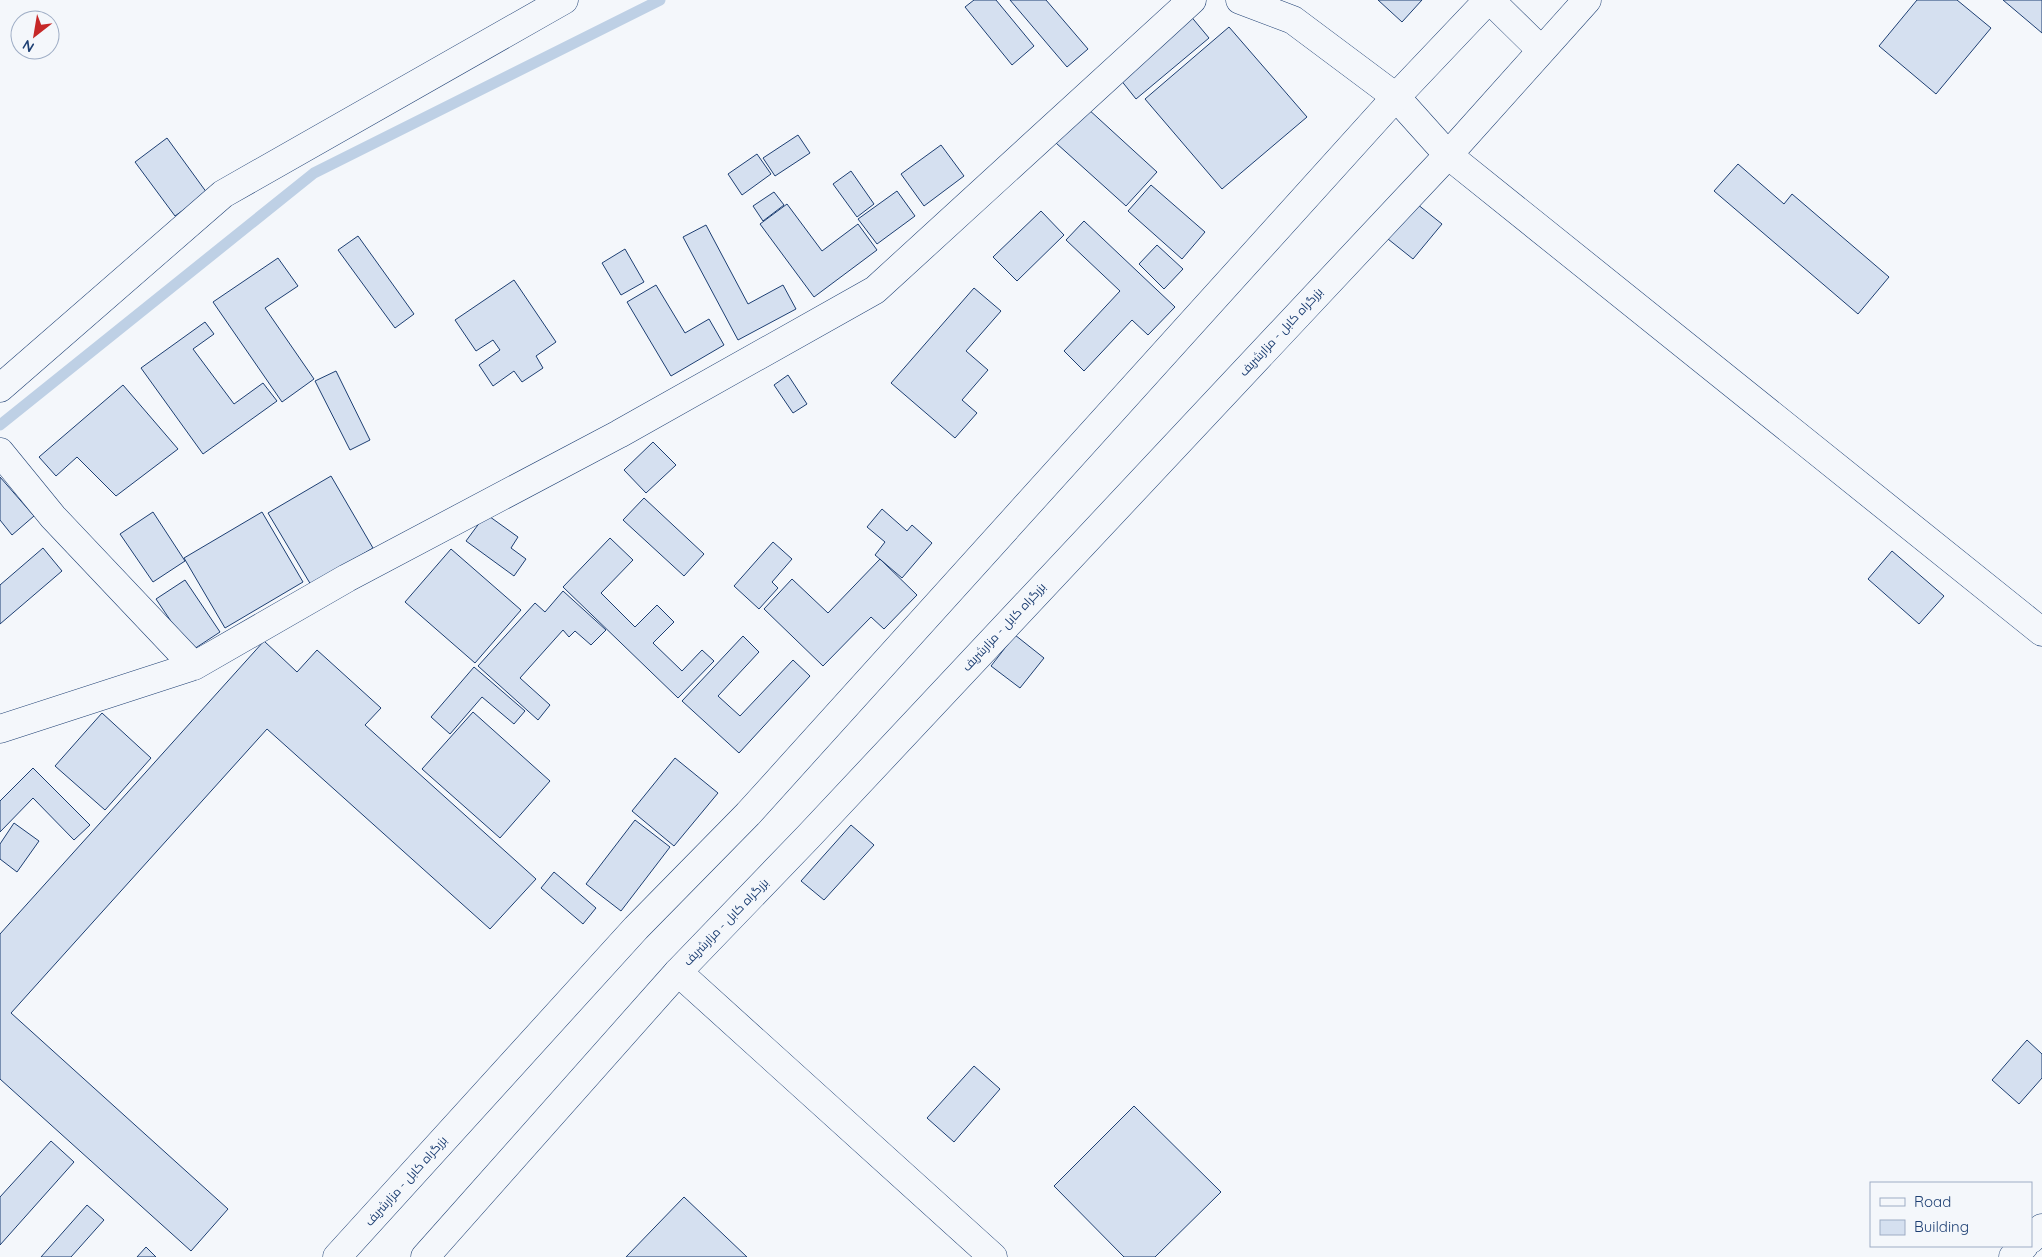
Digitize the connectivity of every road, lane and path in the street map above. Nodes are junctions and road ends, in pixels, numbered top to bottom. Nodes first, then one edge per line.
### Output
1 (564, 0) edge
2 (1192, 0) edge
3 (1240, 0) edge
4 (1489, 0) edge
5 (1587, 0) edge
6 (1541, 50) junction
7 (1396, 97) junction
8 (1448, 155) junction
9 (0, 388) edge
10 (0, 452) edge
11 (2042, 632) edge
12 (194, 666) junction
13 (0, 729) edge
14 (678, 972) junction
15 (2042, 1228) edge
16 (2032, 1238) edge
17 (2023, 1247) edge
18 (337, 1257) edge
19 (425, 1257) edge
20 (993, 1257) edge
21 (2013, 1257) edge

1 - 9 main road
2 - 12 main road
3 - 7 main road
4 - 6 main road
4 - 7 main road, بزرگراه کابل - مزارشریف
5 - 6 main road, بزرگراه کابل - مزارشریف
6 - 8 main road, بزرگراه کابل - مزارشریف
7 - 8 main road
7 - 18 main road, بزرگراه کابل - مزارشریف
8 - 11 main road
8 - 14 main road, بزرگراه کابل - مزارشریف
10 - 12 main road
12 - 13 main road
14 - 19 main road, بزرگراه کابل - مزارشریف
14 - 20 main road
15 - 16 main road
17 - 21 main road

